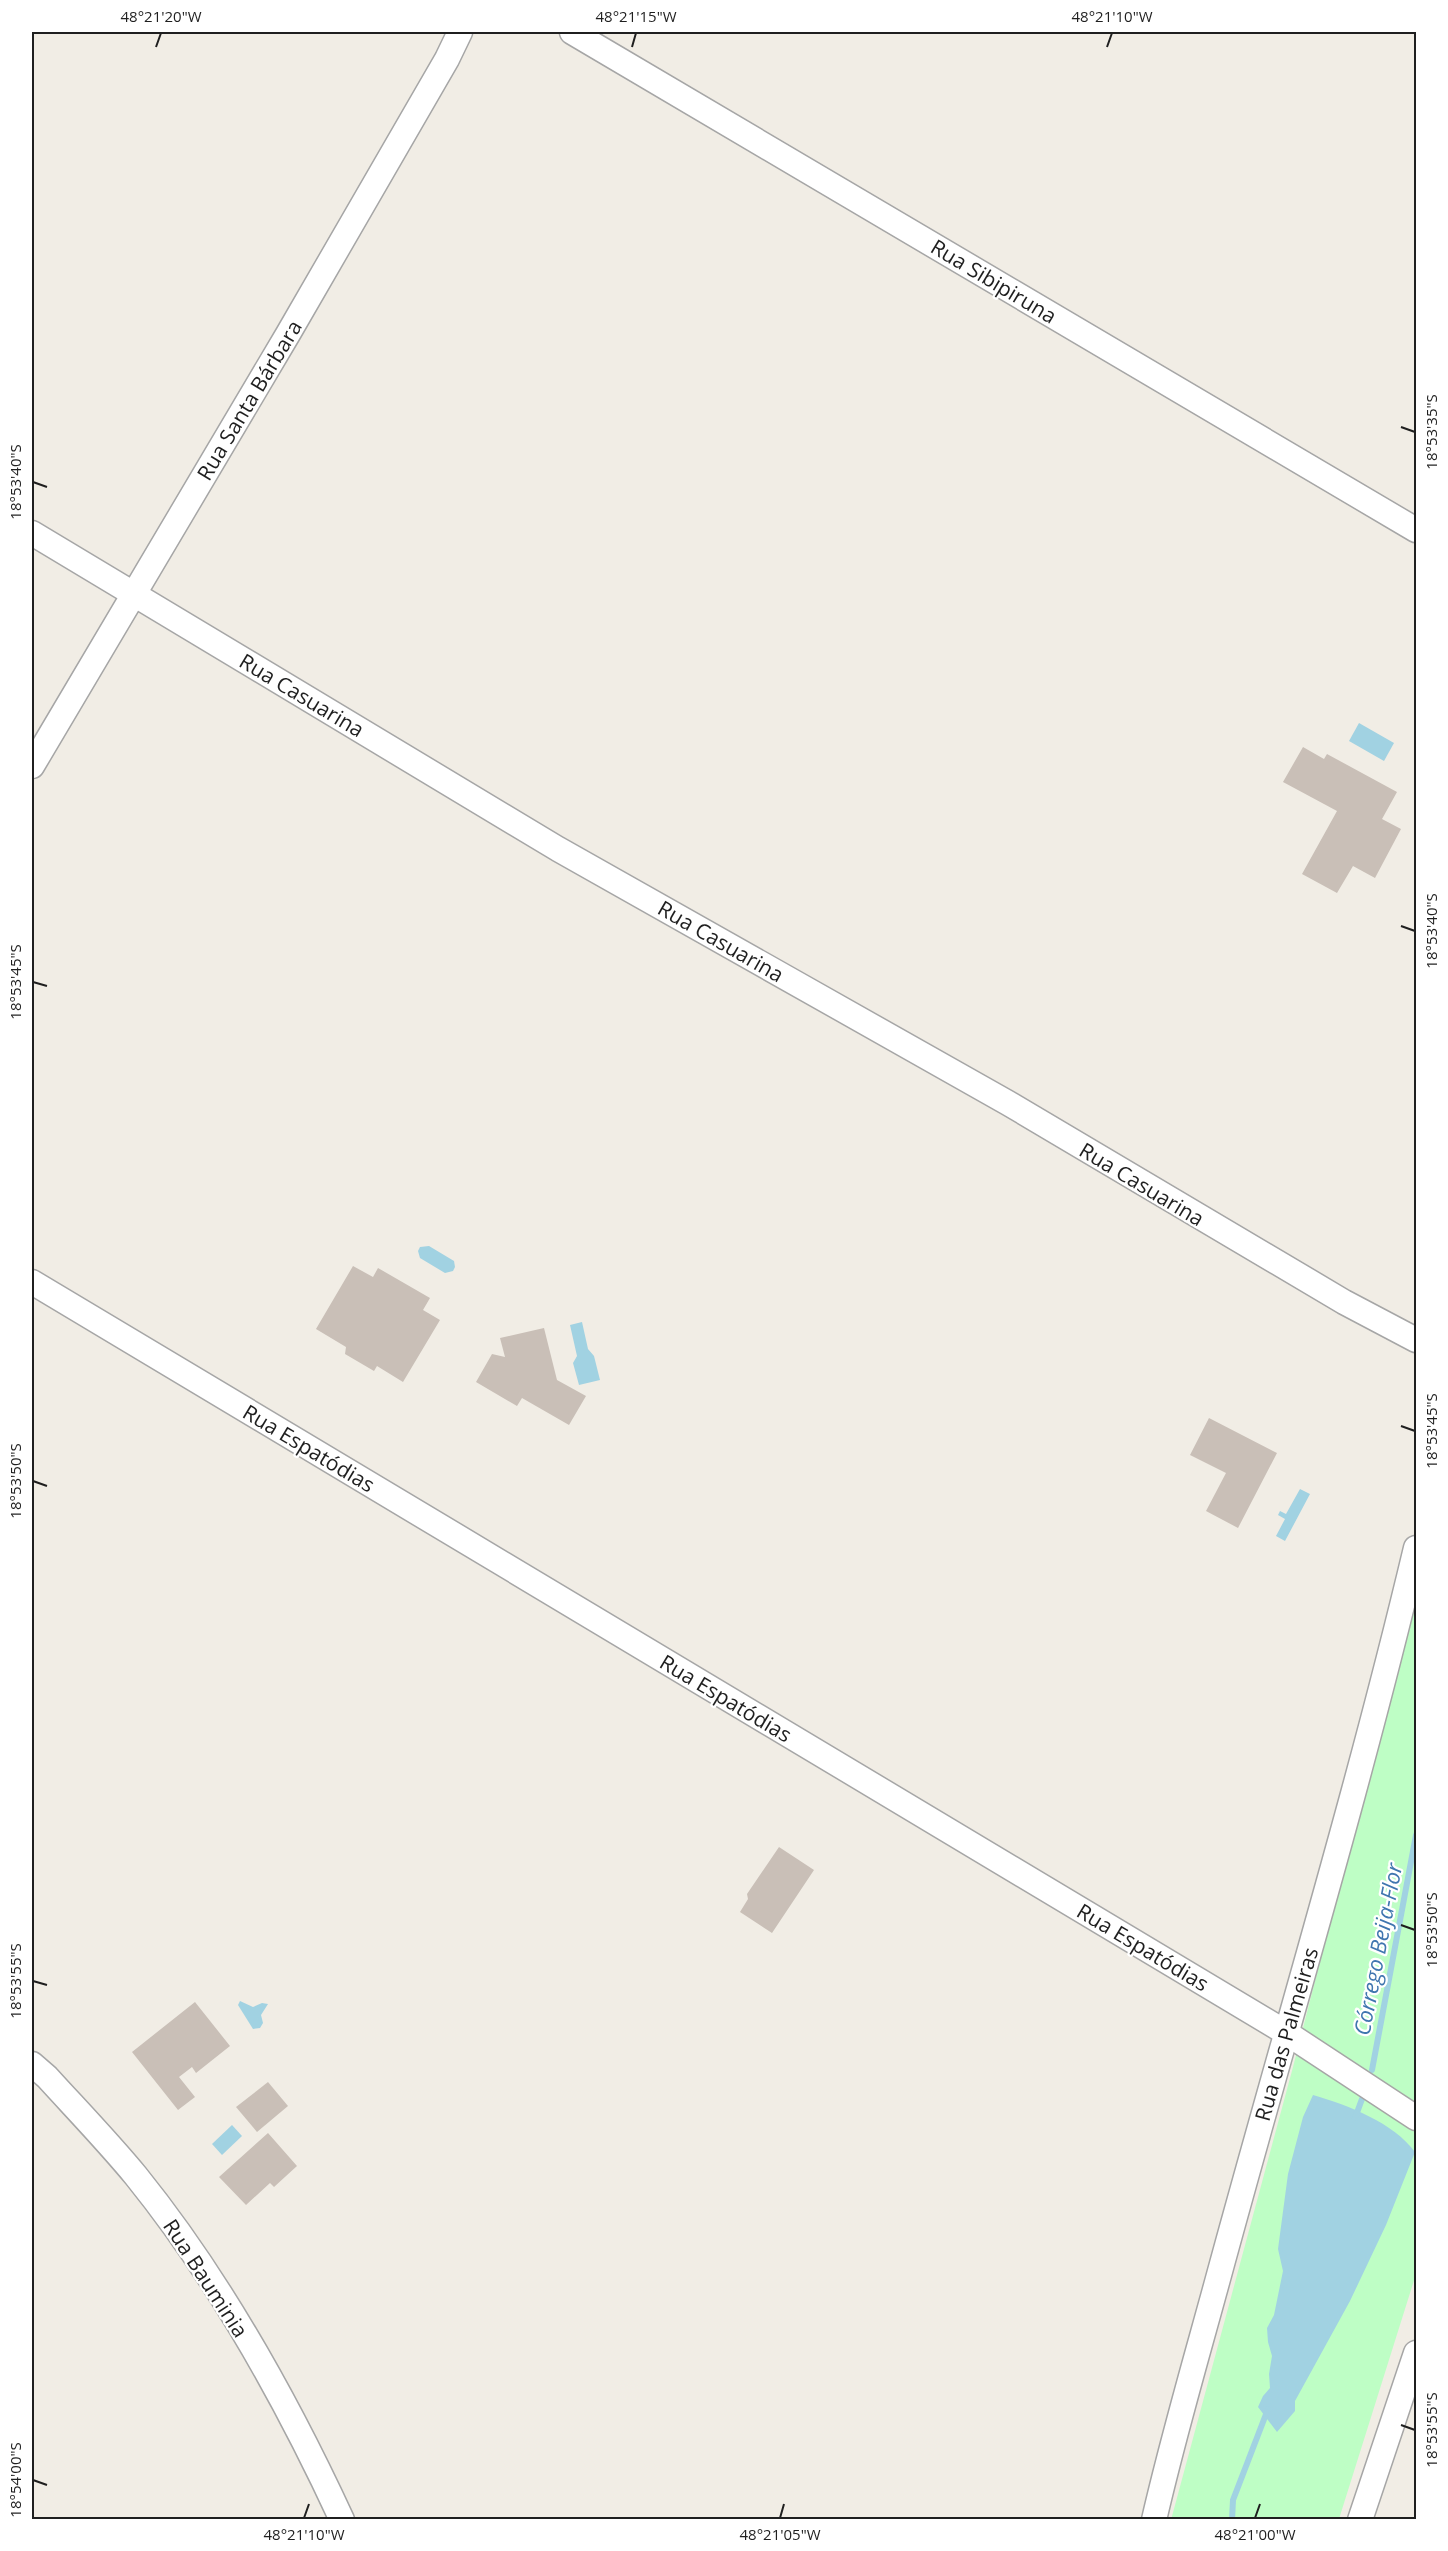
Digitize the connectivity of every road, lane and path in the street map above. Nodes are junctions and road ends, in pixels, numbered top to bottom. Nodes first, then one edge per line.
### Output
1 (460, 32) edge
2 (572, 32) edge
3 (1416, 530) edge
4 (32, 533) edge
5 (134, 593) junction
6 (32, 766) edge
7 (32, 1282) edge
8 (1416, 1340) edge
9 (1416, 1548) edge
10 (1285, 2032) junction
11 (32, 2064) edge
12 (1416, 2118) edge
13 (1416, 2353) edge
14 (342, 2520) edge
15 (1154, 2520) edge
16 (1360, 2520) edge

1 - 5 street, Rua Santa Bárbara
2 - 3 street, Rua Sibipiruna
4 - 5 street, Rua Casuarina
5 - 6 street, Rua Santa Bárbara
5 - 8 street, Rua Casuarina
7 - 10 street, Rua Espatódias
9 - 10 street, Rua das Palmeiras
10 - 12 street, Rua Espatódias
10 - 15 street, Rua das Palmeiras
11 - 14 street, Rua Bauminia
13 - 16 street

